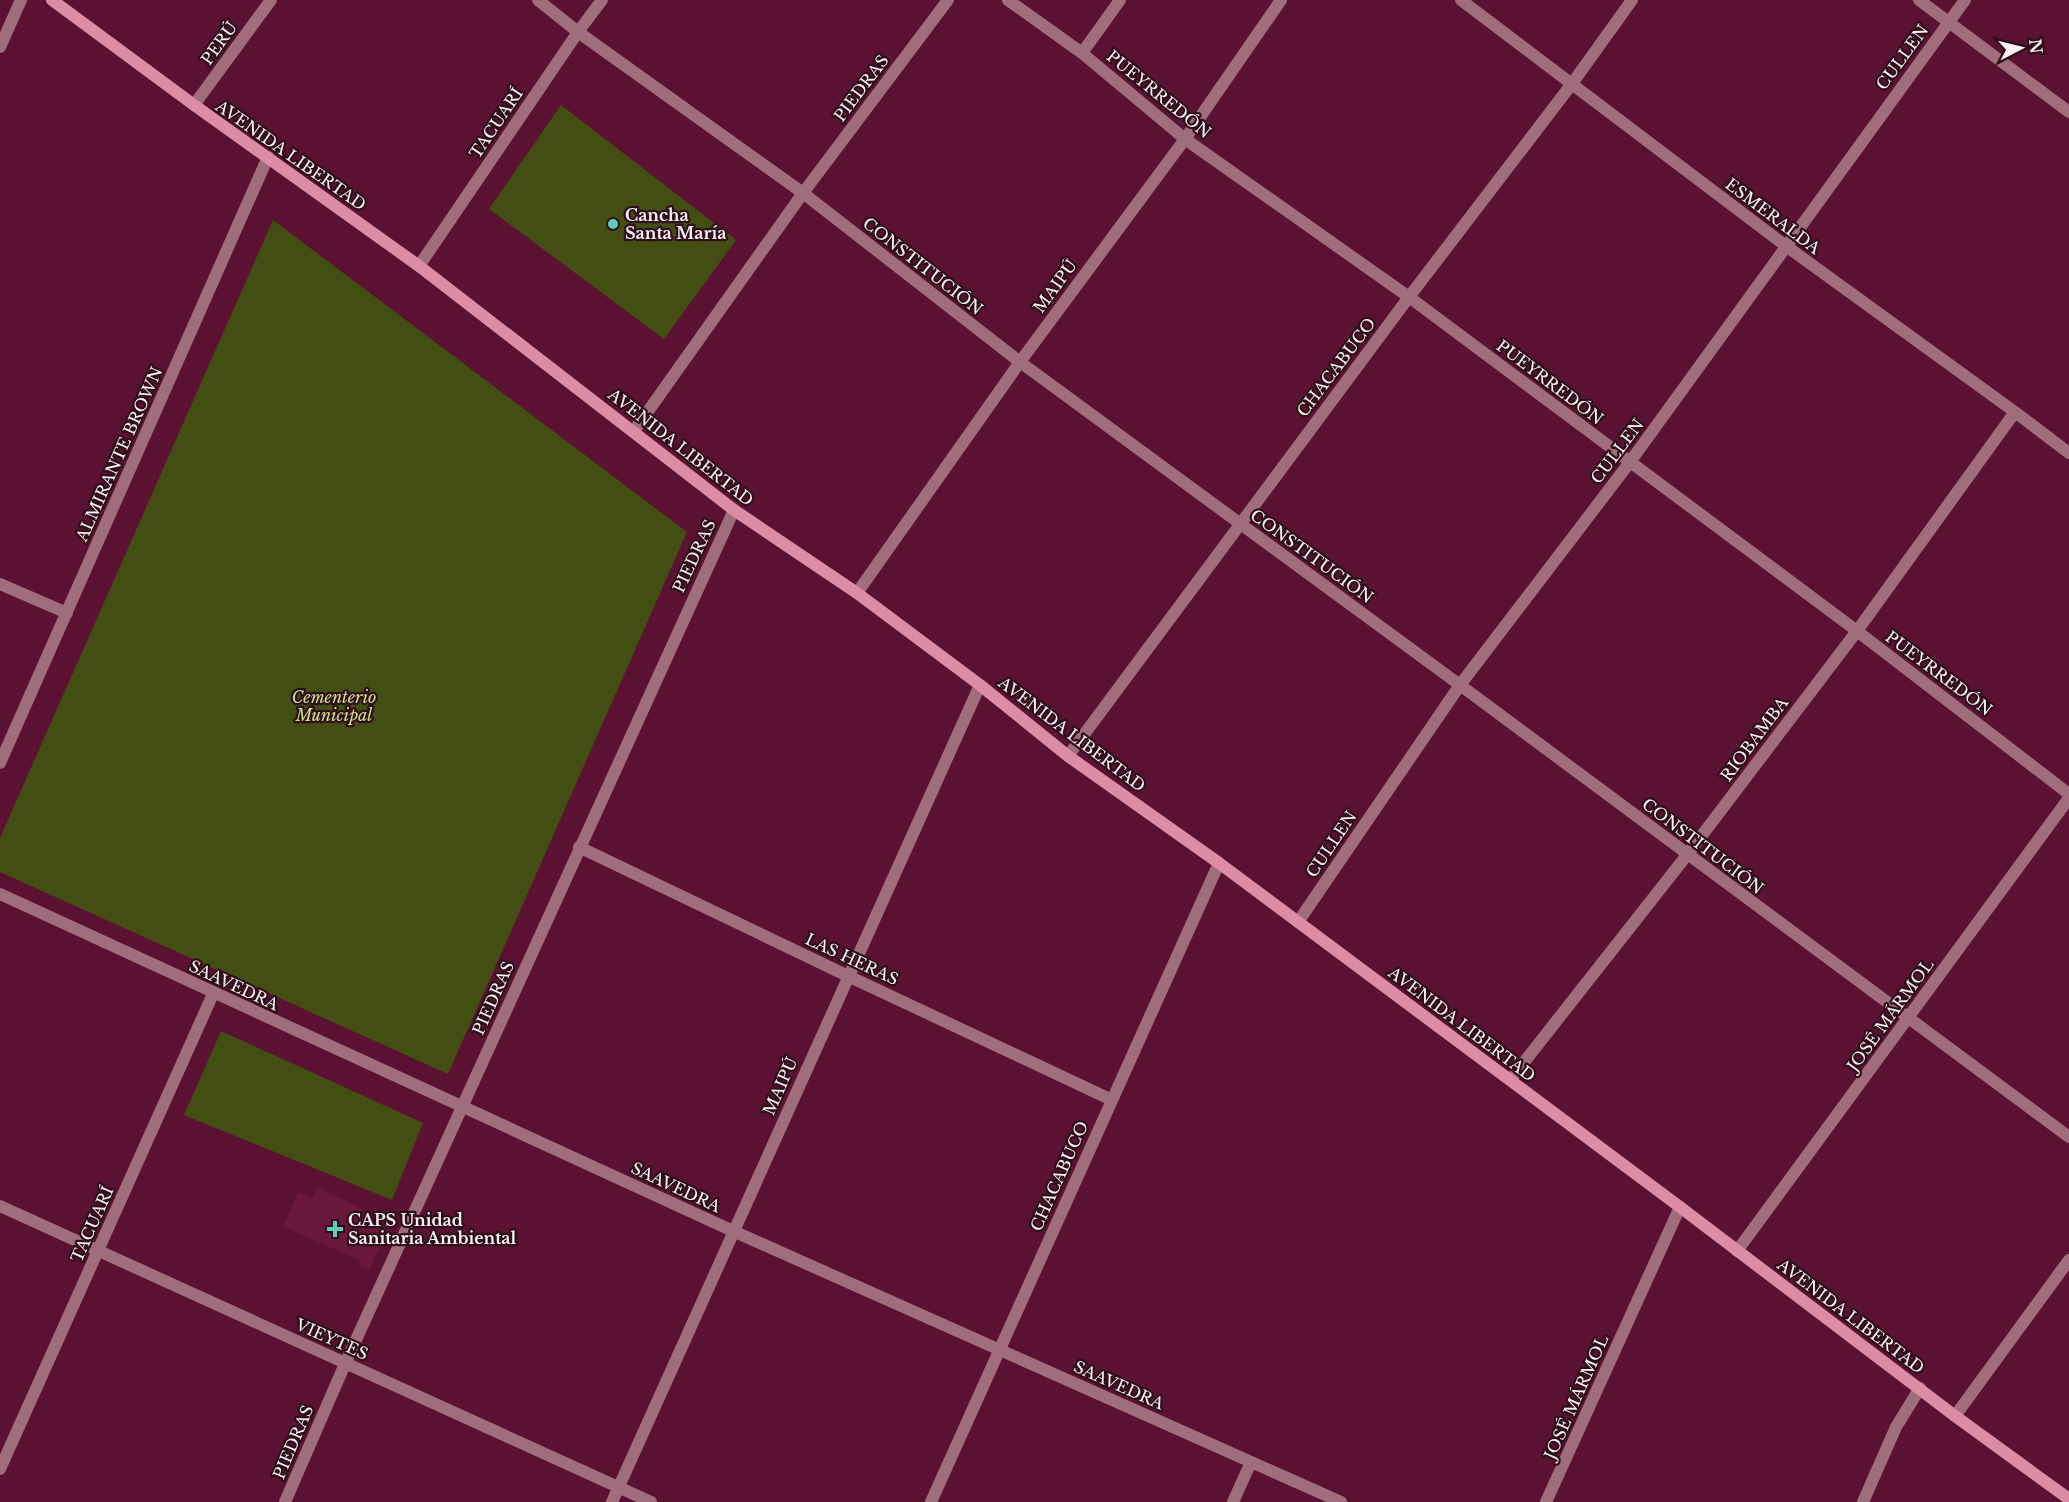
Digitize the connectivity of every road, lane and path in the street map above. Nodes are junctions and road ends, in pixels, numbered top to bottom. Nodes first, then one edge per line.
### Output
1 (21, 0) edge
2 (52, 0) edge
3 (271, 0) edge
4 (538, 0) edge
5 (602, 0) edge
6 (948, 0) edge
7 (1008, 0) edge
8 (1120, 0) edge
9 (1281, 0) edge
10 (1461, 0) edge
11 (1632, 0) edge
12 (1919, 0) edge
13 (1965, 0) edge
14 (1949, 21) junction
15 (578, 32) junction
16 (0, 47) edge
17 (1082, 53) junction
18 (1571, 85) junction
19 (194, 105) junction
20 (2069, 112) edge
21 (1185, 139) junction
22 (268, 157) junction
23 (802, 193) junction
24 (1786, 246) junction
25 (419, 266) junction
26 (1408, 297) junction
27 (1020, 362) junction
28 (2015, 412) junction
29 (634, 431) junction
30 (2069, 453) edge
31 (1630, 462) junction
32 (734, 510) junction
33 (1240, 524) junction
34 (0, 584) edge
35 (857, 593) junction
36 (67, 613) junction
37 (1857, 632) junction
38 (980, 685) junction
39 (1460, 685) junction
40 (1068, 756) junction
41 (0, 763) edge
42 (2069, 796) edge
43 (579, 847) junction
44 (1687, 855) junction
45 (1219, 863) junction
46 (0, 894) edge
47 (1298, 922) junction
48 (848, 976) junction
49 (213, 994) junction
50 (1908, 1018) junction
51 (1510, 1080) junction
52 (1112, 1100) junction
53 (461, 1107) junction
54 (2069, 1137) edge
55 (0, 1206) edge
56 (1680, 1207) junction
57 (733, 1231) junction
58 (98, 1251) junction
59 (1737, 1251) junction
60 (2069, 1260) edge
61 (999, 1350) junction
62 (345, 1364) junction
63 (1920, 1388) junction
64 (1955, 1416) junction
65 (1251, 1462) junction
66 (0, 1469) edge
67 (618, 1487) junction
68 (2069, 1499) edge
69 (285, 1502) edge
70 (612, 1502) edge
71 (651, 1502) edge
72 (931, 1502) edge
73 (1233, 1502) edge
74 (1341, 1502) edge
75 (1546, 1502) edge
76 (1863, 1502) edge

1 - 16 street
2 - 19 main road, AVENIDA LIBERTAD
3 - 19 street, PERÚ
4 - 15 street, CONSTITUCIÓN
5 - 15 street, TACUARÍ
6 - 23 street, PIEDRAS
7 - 17 street, PUEYRREDÓN
8 - 17 street
9 - 21 street, MAIPÚ
10 - 18 street, ESMERALDA
11 - 18 street, CHACABUCO
12 - 14 street
13 - 14 street, CULLEN
14 - 20 street
14 - 24 street, CULLEN
15 - 23 street, CONSTITUCIÓN
15 - 25 street, TACUARÍ
17 - 21 street, PUEYRREDÓN
18 - 24 street, ESMERALDA
18 - 26 street, CHACABUCO
19 - 22 main road, AVENIDA LIBERTAD
21 - 26 street, PUEYRREDÓN
21 - 27 street, MAIPÚ
22 - 25 main road, AVENIDA LIBERTAD
22 - 36 street, ALMIRANTE BROWN
23 - 27 street, CONSTITUCIÓN
23 - 29 street, PIEDRAS
24 - 28 street, ESMERALDA
24 - 31 street, CULLEN
25 - 29 main road, AVENIDA LIBERTAD
26 - 31 street, PUEYRREDÓN
26 - 33 street, CHACABUCO
27 - 33 street, CONSTITUCIÓN
27 - 35 street, MAIPÚ
28 - 30 street, ESMERALDA
28 - 37 street, RIOBAMBA
29 - 32 main road, AVENIDA LIBERTAD
31 - 37 street, PUEYRREDÓN
31 - 39 street, CULLEN
32 - 35 main road, AVENIDA LIBERTAD
32 - 43 street, PIEDRAS
33 - 39 street, CONSTITUCIÓN
33 - 40 street, CHACABUCO
34 - 36 street
35 - 38 main road, AVENIDA LIBERTAD
36 - 41 street, ALMIRANTE BROWN
37 - 42 street, PUEYRREDÓN
37 - 44 street, RIOBAMBA
38 - 40 main road, AVENIDA LIBERTAD
38 - 48 street, MAIPÚ
39 - 44 street, CONSTITUCIÓN
39 - 47 street, CULLEN
40 - 45 main road, AVENIDA LIBERTAD
42 - 50 street, JOSÉ MÁRMOL
43 - 48 street, LAS HERAS
43 - 53 street, PIEDRAS
44 - 50 street, CONSTITUCIÓN
44 - 51 street, RIOBAMBA
45 - 47 main road, AVENIDA LIBERTAD
45 - 52 street, CHACABUCO
46 - 49 street, SAAVEDRA
47 - 51 main road, AVENIDA LIBERTAD
48 - 52 street, LAS HERAS
48 - 57 street, MAIPÚ
49 - 53 street, SAAVEDRA
49 - 58 street, TACUARÍ
50 - 54 street, CONSTITUCIÓN
50 - 59 street, JOSÉ MÁRMOL
51 - 56 main road, AVENIDA LIBERTAD
52 - 61 street, CHACABUCO
53 - 57 street, SAAVEDRA
53 - 62 street, PIEDRAS
55 - 58 street, VIEYTES
56 - 59 main road, AVENIDA LIBERTAD
56 - 75 street, JOSÉ MÁRMOL
57 - 61 street, SAAVEDRA
57 - 67 street, MAIPÚ
58 - 62 street, VIEYTES
58 - 66 street, TACUARÍ
59 - 63 main road, AVENIDA LIBERTAD
60 - 64 street
61 - 65 street, SAAVEDRA
61 - 72 street, CHACABUCO
62 - 67 street, VIEYTES
62 - 69 street, PIEDRAS
63 - 64 main road, AVENIDA LIBERTAD
63 - 76 street
64 - 68 main road, AVENIDA LIBERTAD
65 - 73 street
65 - 74 street, SAAVEDRA
67 - 70 street, MAIPÚ
67 - 71 street, VIEYTES

